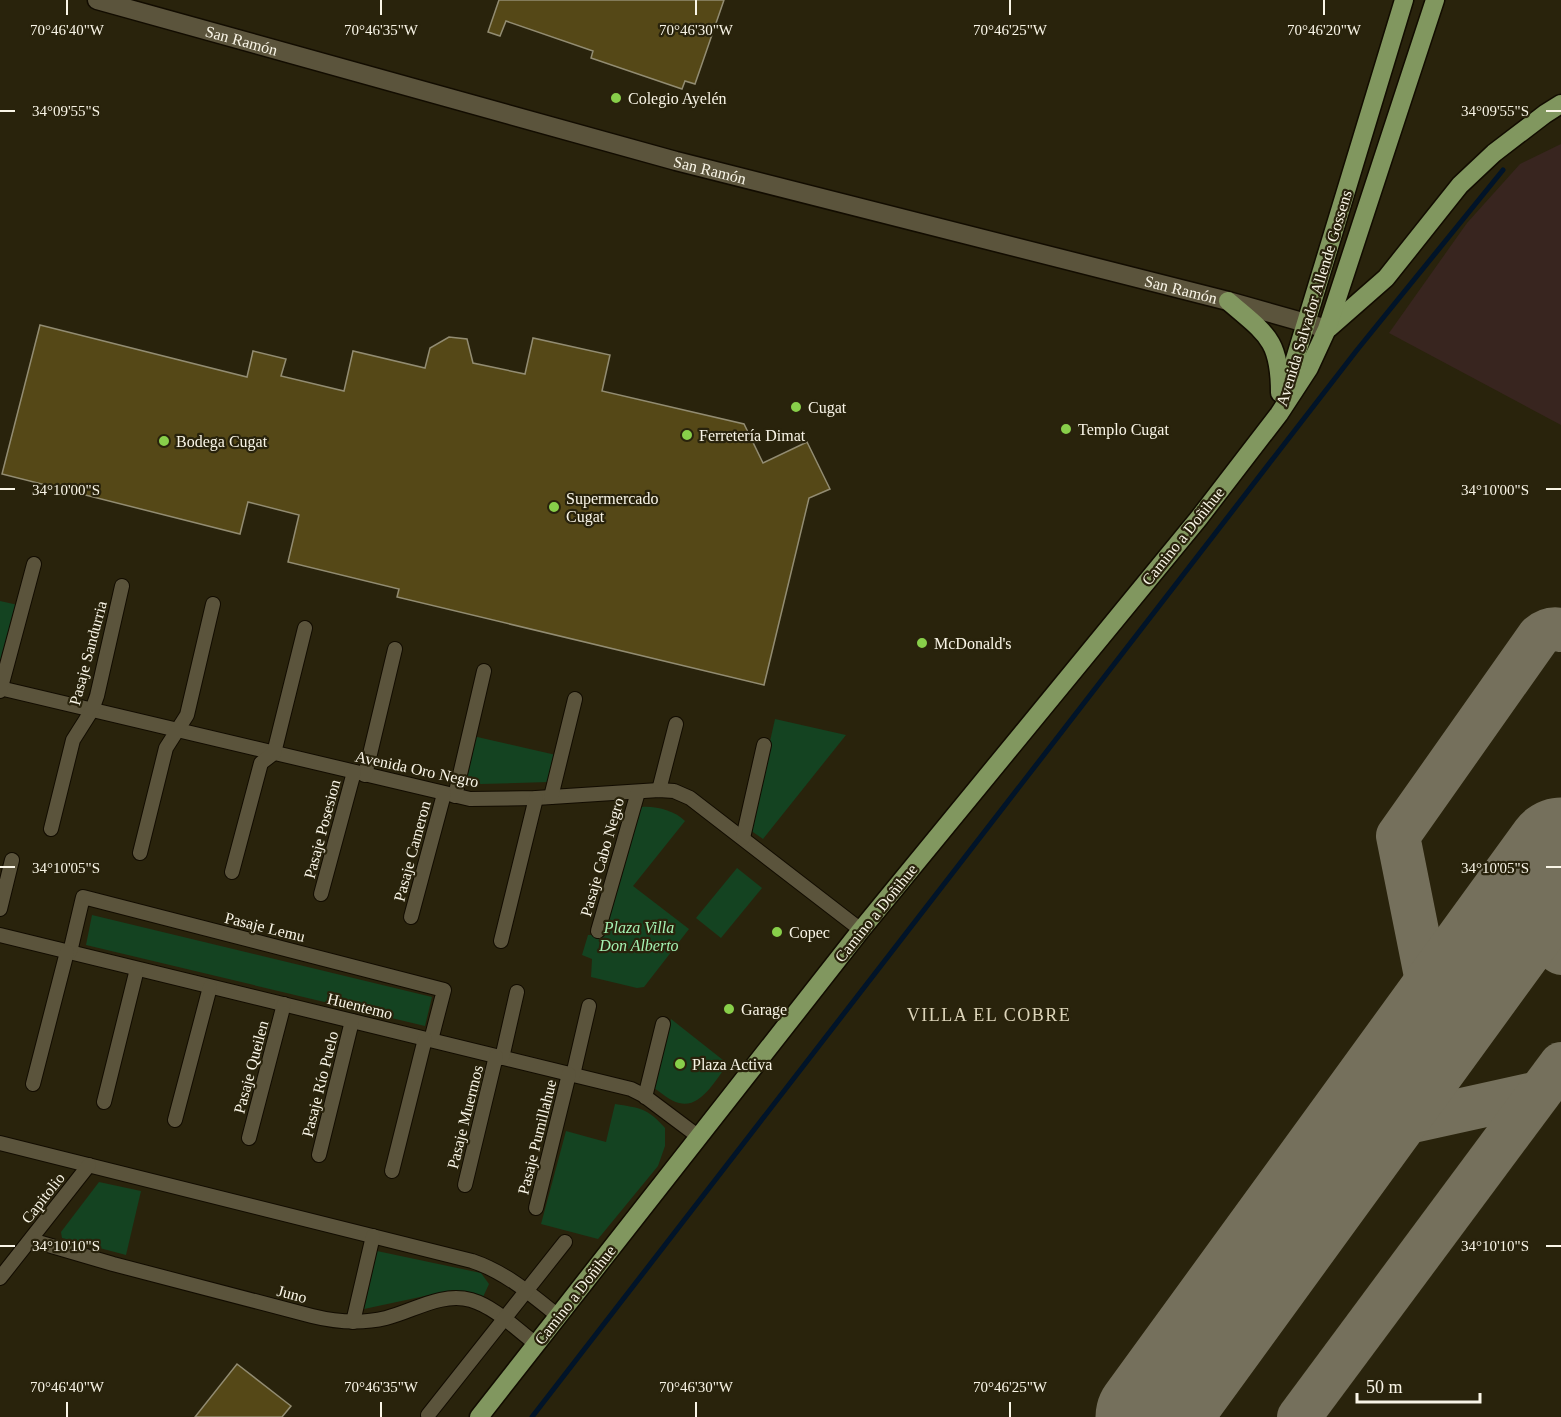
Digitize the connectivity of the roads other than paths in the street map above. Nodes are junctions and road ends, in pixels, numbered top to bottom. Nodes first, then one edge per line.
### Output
1 (97, 0) edge
2 (1404, 0) edge
3 (1435, 0) edge
4 (1561, 104) edge
5 (1228, 301) junction
6 (1306, 322) junction
7 (1327, 329) junction
8 (1278, 414) junction
9 (34, 564) dead end
10 (122, 586) dead end
11 (213, 604) dead end
12 (305, 628) dead end
13 (395, 649) dead end
14 (484, 671) dead end
15 (1, 689) edge
16 (575, 699) dead end
17 (92, 710) junction
18 (676, 724) dead end
19 (178, 731) junction
20 (764, 745) dead end
21 (274, 753) junction
22 (359, 774) junction
23 (659, 790) junction
24 (638, 792) junction
25 (450, 795) junction
26 (550, 797) junction
27 (536, 798) junction
28 (51, 829) dead end
29 (743, 838) junction
30 (140, 853) dead end
31 (12, 860) dead end
32 (232, 872) dead end
33 (321, 894) dead end
34 (0, 909) edge
35 (411, 917) dead end
36 (861, 930) junction
37 (598, 931) dead end
38 (0, 935) edge
39 (501, 941) dead end
40 (68, 952) junction
41 (137, 969) junction
42 (210, 987) junction
43 (518, 992) dead end
44 (284, 1004) junction
45 (589, 1006) dead end
46 (352, 1021) junction
47 (663, 1024) dead end
48 (428, 1039) junction
49 (499, 1057) junction
50 (571, 1074) junction
51 (33, 1084) dead end
52 (645, 1097) junction
53 (104, 1102) dead end
54 (175, 1120) dead end
55 (699, 1137) junction
56 (249, 1138) dead end
57 (0, 1143) edge
58 (319, 1155) dead end
59 (89, 1165) junction
60 (392, 1171) dead end
61 (465, 1185) dead end
62 (536, 1208) dead end
63 (373, 1236) junction
64 (31, 1240) junction
65 (565, 1242) dead end
66 (0, 1278) edge
67 (526, 1291) junction
68 (558, 1316) junction
69 (504, 1319) junction
70 (353, 1322) junction
71 (536, 1344) junction
72 (428, 1415) dead end
73 (479, 1417) edge

1 - 5 street, San Ramón
2 - 6 main road, Avenida Salvador Allende Gossens
3 - 7 main road, Avenida Salvador Allende Gossens
4 - 7 main road
5 - 6 street, San Ramón
5 - 8 main road
6 - 7 street, San Ramón
6 - 8 main road, Avenida Salvador Allende Gossens
7 - 8 main road, Avenida Salvador Allende Gossens
8 - 36 main road, Camino a Doñihue
9 - 15 street
10 - 17 street, Pasaje Sandurria
11 - 19 street
12 - 21 street
13 - 22 street, Pasaje Posesion
14 - 25 street, Pasaje Cameron
15 - 17 street, Avenida Oro Negro
16 - 26 street
17 - 19 street, Avenida Oro Negro
17 - 28 street, Pasaje Sandurria
18 - 23 street
19 - 21 street, Avenida Oro Negro
19 - 30 street
20 - 29 street
21 - 22 street, Avenida Oro Negro
21 - 32 street
22 - 25 street, Avenida Oro Negro
22 - 33 street, Pasaje Posesion
23 - 24 street, Avenida Oro Negro
23 - 29 street, Avenida Oro Negro
24 - 26 street, Avenida Oro Negro
24 - 37 street, Pasaje Cabo Negro
25 - 27 street, Avenida Oro Negro
25 - 35 street, Pasaje Cameron
26 - 27 street, Avenida Oro Negro
27 - 39 street
29 - 36 street, Avenida Oro Negro
31 - 34 street
36 - 55 main road, Camino a Doñihue
38 - 40 street, Huentemo
40 - 41 street, Huentemo
40 - 48 street, Pasaje Lemu
40 - 51 street
41 - 42 street, Huentemo
41 - 53 street
42 - 44 street, Huentemo
42 - 54 street
43 - 49 street, Pasaje Muermos
44 - 46 street, Huentemo
44 - 56 street, Pasaje Queilen
45 - 50 street, Pasaje Pumillahue
46 - 48 street, Huentemo
46 - 58 street, Pasaje Río Puelo
47 - 52 street
48 - 49 street, Huentemo
48 - 60 street, Pasaje Lemu
49 - 50 street, Huentemo
49 - 61 street, Pasaje Muermos
50 - 52 street, Huentemo
50 - 62 street, Pasaje Pumillahue
52 - 55 street, Huentemo
55 - 68 main road, Camino a Doñihue
57 - 59 street
59 - 63 street
59 - 64 street, Capitolio
63 - 67 street
63 - 70 street
64 - 66 street, Capitolio
64 - 70 street, Juno
65 - 67 street
67 - 68 street
67 - 69 street
68 - 71 main road, Camino a Doñihue
69 - 70 street, Juno
69 - 71 street, Juno
69 - 72 street
71 - 73 main road, Camino a Doñihue

